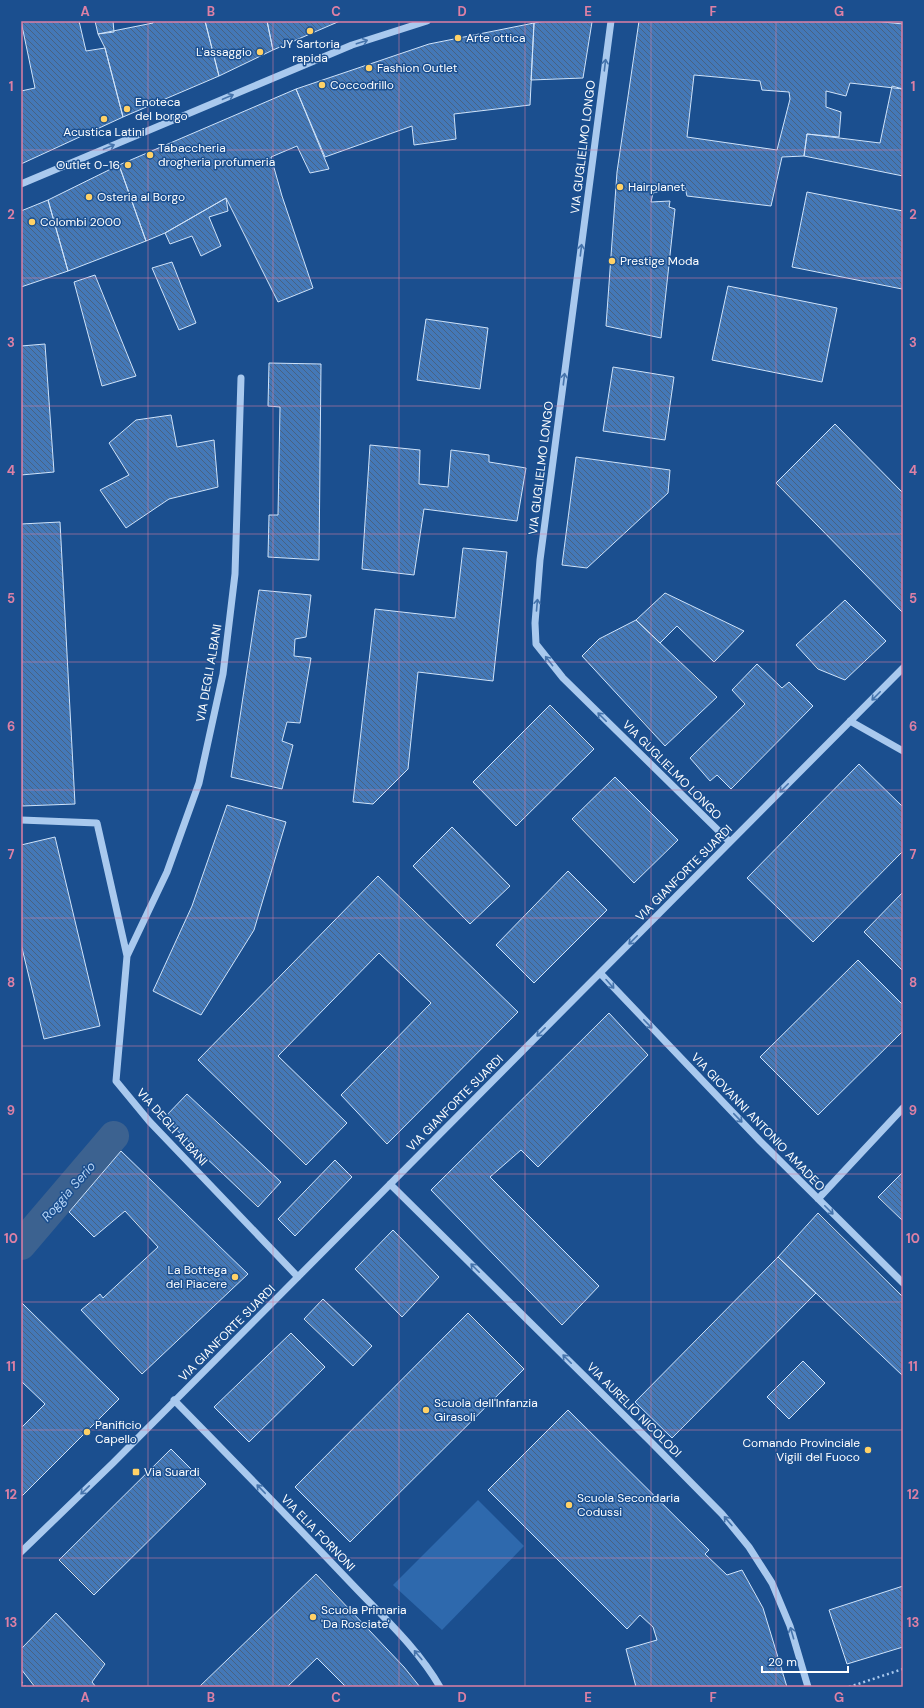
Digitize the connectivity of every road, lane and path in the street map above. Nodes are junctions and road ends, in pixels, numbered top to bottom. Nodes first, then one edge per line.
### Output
1 (427, 21) edge
2 (611, 21) edge
3 (21, 184) edge
4 (241, 378) dead end
5 (903, 668) edge
6 (850, 721) junction
7 (903, 751) edge
8 (21, 820) edge
9 (730, 842) junction
10 (127, 956) junction
11 (600, 973) junction
12 (903, 1108) edge
13 (390, 1184) junction
14 (818, 1199) junction
15 (298, 1277) junction
16 (903, 1283) edge
17 (174, 1400) junction
18 (21, 1552) edge
19 (903, 1669) edge
20 (21, 1682) edge
21 (25, 1687) edge
22 (440, 1687) edge
23 (808, 1687) edge
24 (849, 1687) edge

3 -> 1 street
9 -> 2 street, VIA GUGLIELMO LONGO
4 - 10 street, VIA DEGLI ALBANI
5 -> 6 street, VIA GIANFORTE SUARDI
6 - 7 street
6 -> 9 street, VIA GIANFORTE SUARDI
8 - 10 street, VIA DEGLI ALBANI
9 -> 11 street, VIA GIANFORTE SUARDI
10 - 15 street, VIA DEGLI ALBANI
11 -> 13 street, VIA GIANFORTE SUARDI
11 -> 14 street, VIA GIOVANNI ANTONIO AMADEO
12 - 14 street
13 - 15 street, VIA GIANFORTE SUARDI
23 -> 13 street, VIA AURELIO NICOLODI
14 -> 16 street, VIA GIOVANNI ANTONIO AMADEO
15 - 17 street, VIA GIANFORTE SUARDI
17 -> 18 street, VIA GIANFORTE SUARDI
22 -> 17 street, VIA ELIA FORNONI
19 - 24 path
20 - 21 path

